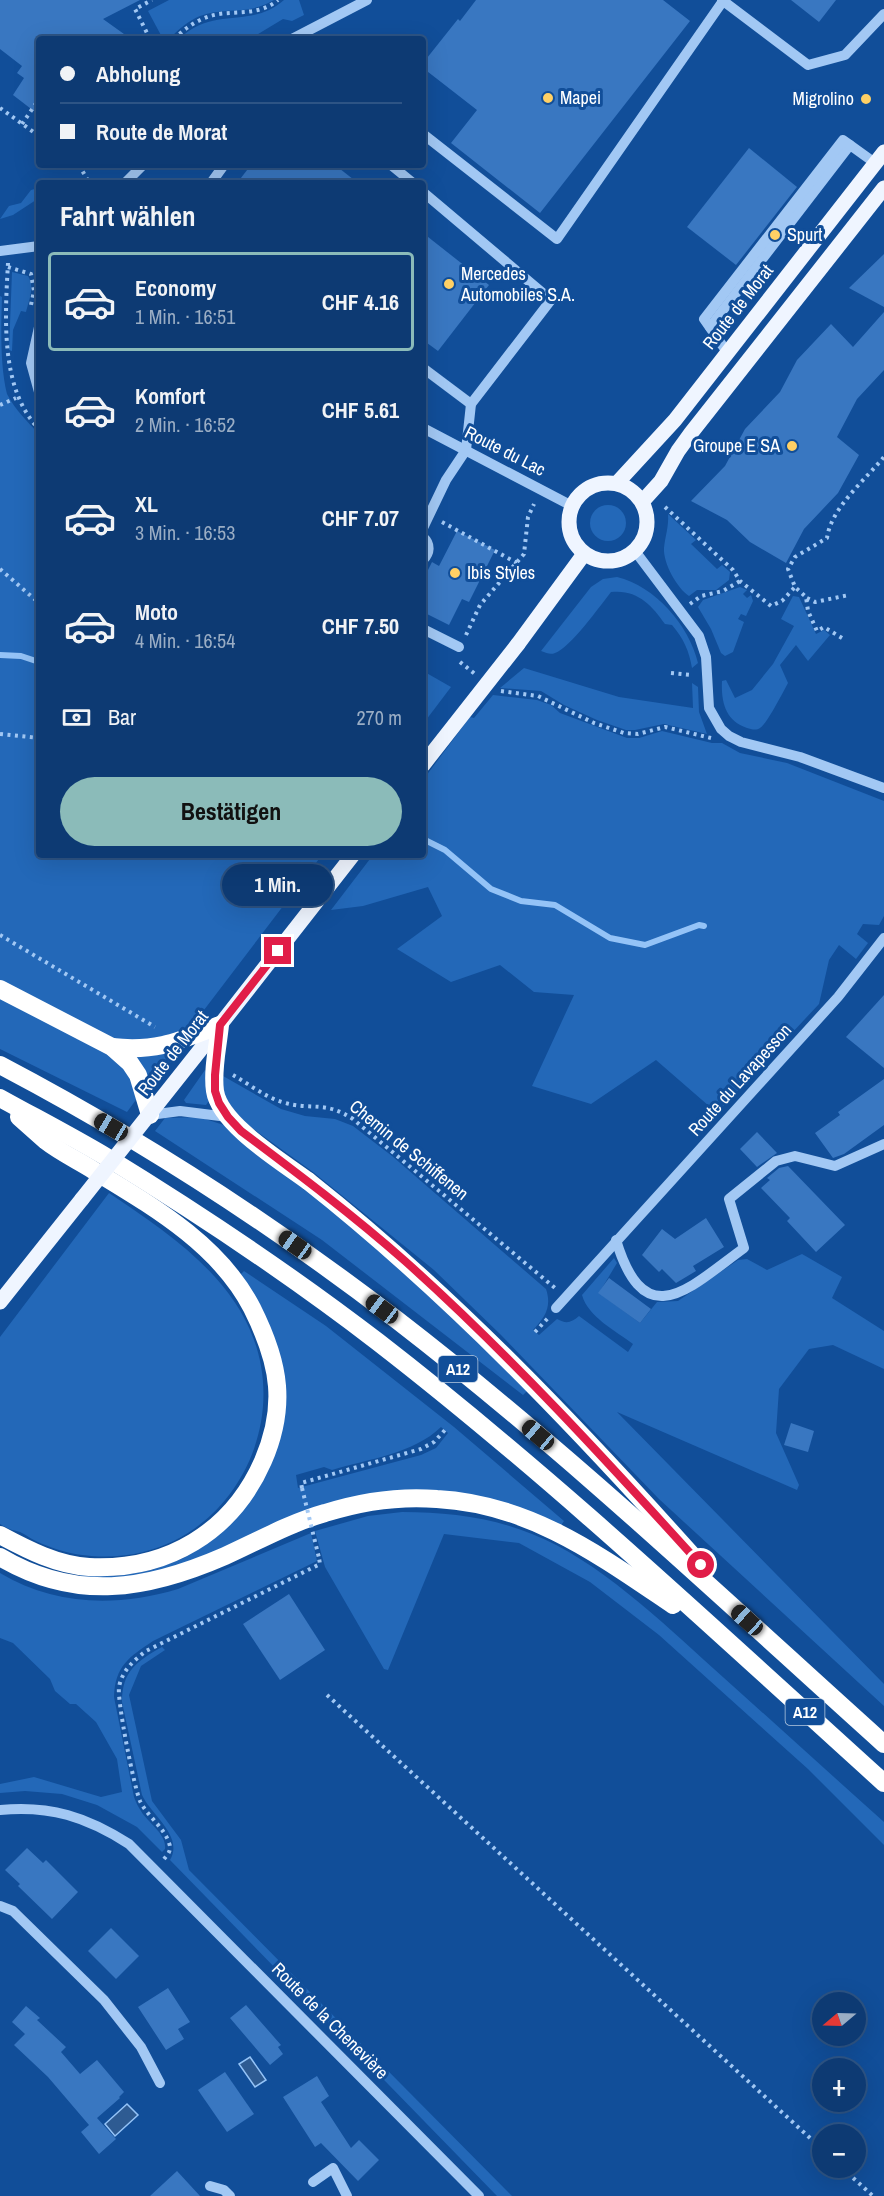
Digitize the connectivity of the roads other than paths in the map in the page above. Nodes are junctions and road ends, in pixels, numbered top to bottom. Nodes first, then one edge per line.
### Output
1 (367, 0) edge
2 (723, 1) edge
3 (884, 14) edge
4 (312, 34) edge
5 (426, 136) edge
6 (880, 158) edge
7 (140, 168) edge
8 (395, 168) edge
9 (128, 180) edge
10 (409, 180) edge
11 (426, 195) edge
12 (881, 198) edge
13 (36, 246) edge
14 (4, 251) edge
15 (36, 340) edge
16 (727, 352) junction
17 (426, 370) edge
18 (36, 381) edge
19 (471, 404) junction
20 (426, 430) edge
21 (466, 450) junction
22 (617, 483) junction
23 (642, 502) junction
24 (572, 506) junction
25 (426, 522) edge
26 (635, 551) junction
27 (584, 554) junction
28 (426, 632) edge
29 (458, 648) road end
30 (426, 761) edge
31 (884, 788) edge
32 (351, 858) edge
33 (884, 938) edge
34 (0, 989) edge
35 (220, 1025) junction
36 (112, 1047) junction
37 (0, 1065) edge
38 (0, 1099) edge
39 (150, 1115) junction
40 (228, 1117) junction
41 (884, 1144) edge
42 (616, 1240) junction
43 (0, 1302) edge
44 (556, 1308) dead end
45 (0, 1535) edge
46 (0, 1557) edge
47 (762, 1633) junction
48 (726, 1640) junction
49 (884, 1744) edge
50 (884, 1783) edge
51 (0, 1810) edge
52 (0, 1906) edge
53 (160, 2083) dead end
54 (313, 2182) dead end
55 (210, 2186) dead end
56 (230, 2196) edge
57 (347, 2196) edge
58 (479, 2196) edge

1 - 4 street
2 - 3 street
2 - 5 street
6 - 16 main road, Route de Morat
6 - 16 street
7 - 9 street
8 - 10 street
11 - 19 street
12 - 23 main road
13 - 14 street
15 - 18 street
16 - 22 main road, Route de Morat
17 - 19 street
19 - 21 street
20 - 21 street, Route du Lac
21 - 24 street, Route du Lac
21 - 25 street
22 - 23 main road
22 - 24 main road
23 - 26 main road
24 - 27 main road
26 - 27 main road
26 - 31 street
27 - 30 main road, bridge
28 - 29 street
32 - 35 main road, Route de Morat
33 - 42 street, Route du Lavapesson
34 - 36 highway
35 - 36 highway, bridge
35 - 39 main road, Route de Morat, bridge
35 - 40 highway, bridge
36 - 39 highway
37 - 47 highway, A12
38 - 45 highway
38 - 48 highway, A12
39 - 40 street
39 - 43 main road, Route de Morat, bridge
40 - 47 highway, bridge
41 - 42 street
42 - 44 street, Route du Lavapesson
46 - 48 highway
47 - 49 highway, A12
48 - 50 highway, A12
51 - 58 street, Route de la Chenevière
52 - 53 street
54 - 57 street
55 - 56 street

